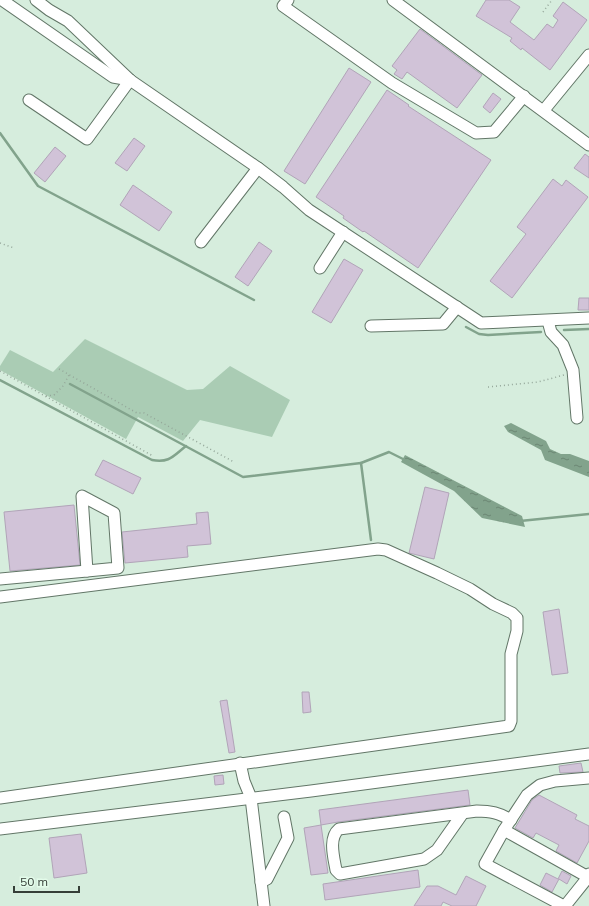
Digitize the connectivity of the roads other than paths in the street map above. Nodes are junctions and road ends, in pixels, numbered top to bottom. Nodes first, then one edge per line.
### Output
1 (2, 0) edge
2 (36, 0) edge
3 (288, 0) edge
4 (393, 0) edge
5 (589, 55) edge
6 (130, 80) junction
7 (524, 96) junction
8 (29, 100) dead end
9 (544, 110) junction
10 (589, 145) edge
11 (258, 168) junction
12 (344, 232) junction
13 (201, 242) dead end
14 (320, 268) dead end
15 (457, 307) junction
16 (589, 318) edge
17 (548, 320) junction
18 (371, 326) dead end
19 (577, 418) dead end
20 (87, 571) junction
21 (0, 579) edge
22 (0, 596) edge
23 (589, 754) edge
24 (240, 763) junction
25 (589, 778) edge
26 (0, 798) edge
27 (251, 798) junction
28 (463, 813) junction
29 (284, 817) dead end
30 (510, 820) junction
31 (0, 829) edge
32 (504, 830) junction
33 (588, 875) edge
34 (260, 882) junction
35 (264, 906) edge
36 (564, 906) edge

1 - 6 street
2 - 6 street
3 - 7 street
4 - 7 street
5 - 9 street
6 - 8 street
6 - 11 street
7 - 9 street
9 - 10 street
11 - 12 street
11 - 13 street
12 - 14 street
12 - 15 street
15 - 17 street
15 - 18 street
16 - 17 street
17 - 19 street
20 - 20 street
20 - 21 street
22 - 24 street
23 - 27 street
24 - 26 street
24 - 27 street
25 - 30 street
27 - 31 street
27 - 34 street
28 - 28 street
28 - 30 street
29 - 34 street
30 - 32 street
32 - 33 street
32 - 36 street
33 - 36 street
34 - 35 street

